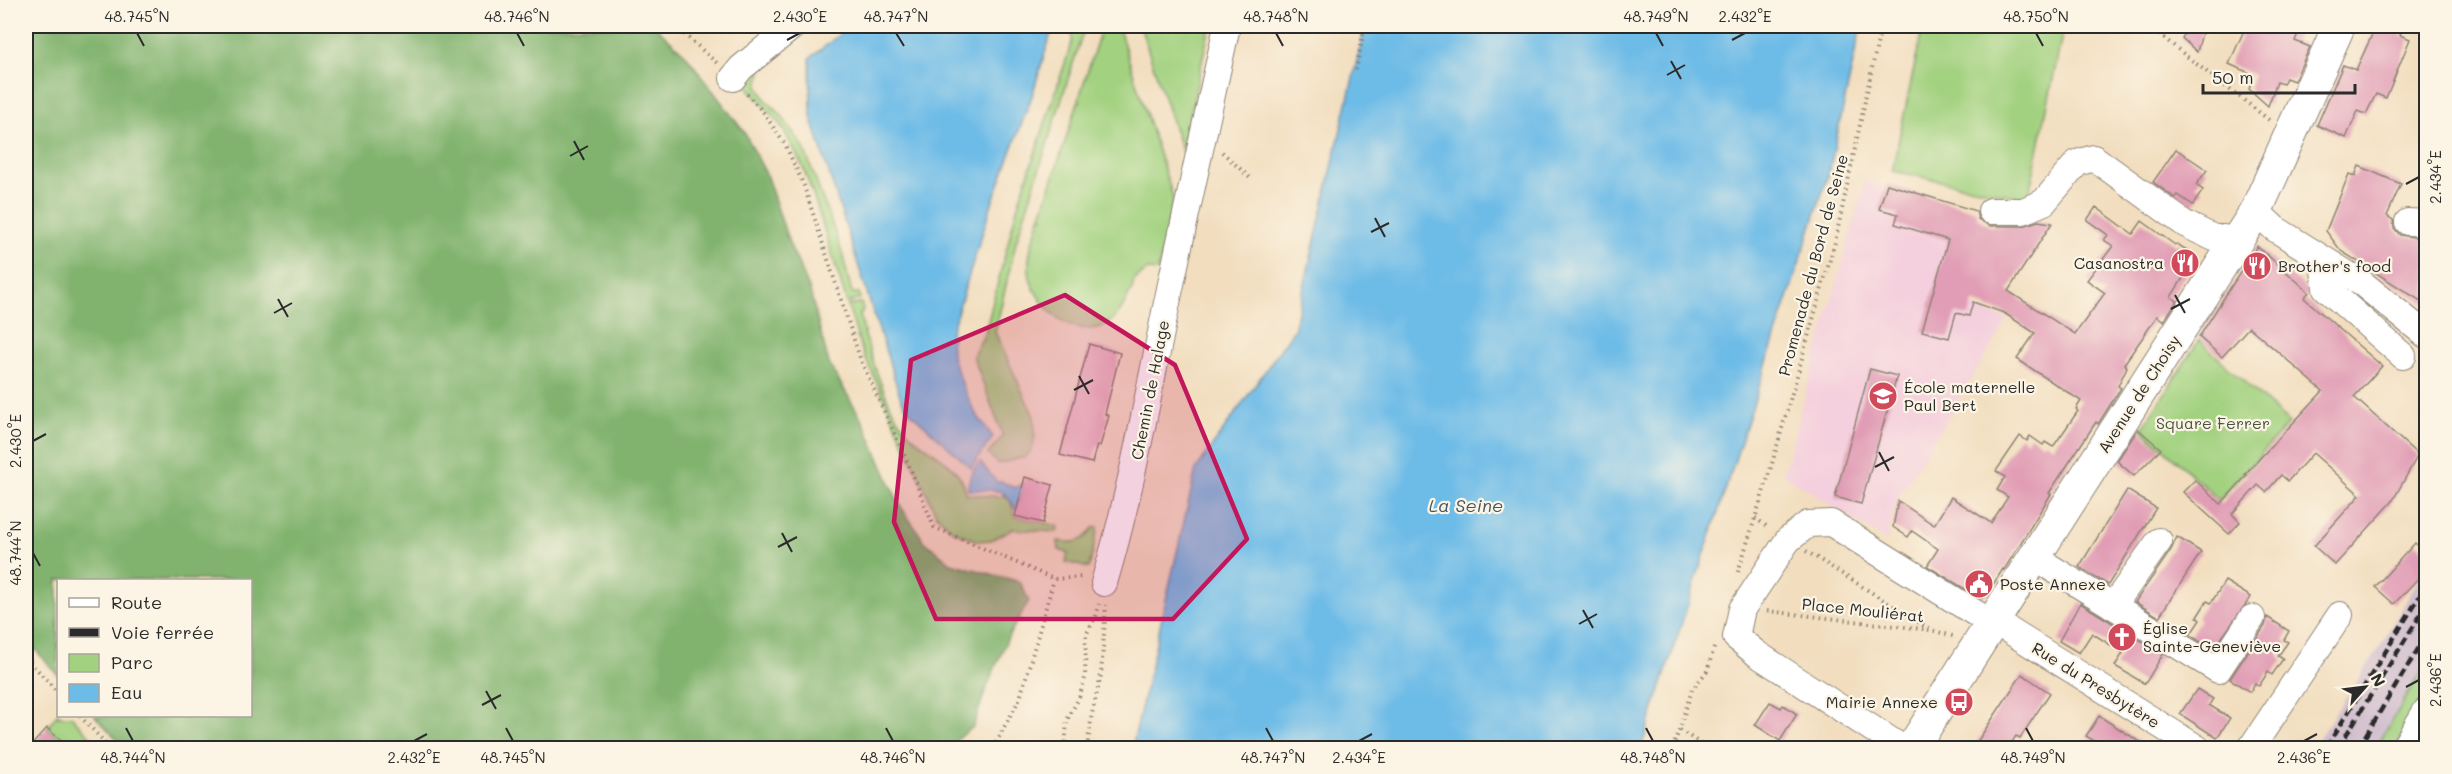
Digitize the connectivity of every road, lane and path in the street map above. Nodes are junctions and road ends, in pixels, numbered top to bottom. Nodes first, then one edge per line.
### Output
1 (675, 26) edge
2 (793, 26) edge
3 (1227, 26) edge
4 (1365, 26) edge
5 (1881, 26) edge
6 (2150, 26) edge
7 (2339, 26) edge
8 (1356, 70) dead end
9 (733, 78) junction
10 (1203, 135) junction
11 (2290, 137) junction
12 (1250, 178) dead end
13 (1990, 211) dead end
14 (2256, 211) junction
15 (2235, 244) junction
16 (2323, 260) junction
17 (2427, 335) edge
18 (2403, 356) dead end
19 (1769, 474) dead end
20 (1755, 518) dead end
21 (1788, 540) junction
22 (2159, 541) dead end
23 (2035, 558) junction
24 (1054, 579) junction
25 (1095, 580) junction
26 (2113, 606) junction
27 (1742, 609) junction
28 (2340, 615) dead end
29 (2252, 618) dead end
30 (1931, 630) junction
31 (1986, 634) junction
32 (26, 657) edge
33 (57, 692) edge
34 (2427, 711) edge
35 (81, 717) edge
36 (1680, 730) dead end
37 (110, 748) edge
38 (993, 748) edge
39 (1065, 748) edge
40 (1087, 748) edge
41 (1707, 748) edge
42 (1902, 748) edge
43 (1912, 748) edge
44 (2198, 748) edge
45 (2251, 748) edge
46 (2404, 748) edge

1 - 9 path
2 - 9 street
3 - 10 street, Chemin de Halage
4 - 8 path
5 - 19 path, Promenade du Bord de Seine
6 - 11 path
7 - 11 main road, Avenue de Choisy
9 - 24 path
10 - 12 path
10 - 25 street, Chemin de Halage
11 - 14 main road, Avenue de Choisy
13 - 15 street
14 - 15 main road, Avenue de Choisy
14 - 16 street
15 - 23 main road, Avenue de Choisy
16 - 17 street
16 - 18 street
20 - 21 path
21 - 27 street
21 - 30 path
21 - 31 street, Rue du Presbytère
22 - 26 street
23 - 26 street
23 - 31 main road, Avenue de Choisy
24 - 25 path
24 - 38 path
25 - 39 path
25 - 40 path
26 - 29 street
27 - 30 path, Place Mouliérat
27 - 42 street
28 - 45 street
30 - 31 path, Place Mouliérat
31 - 43 main road, Avenue de Choisy
31 - 44 street, Rue du Presbytère
32 - 33 path
34 - 46 street
35 - 37 path
36 - 41 path

